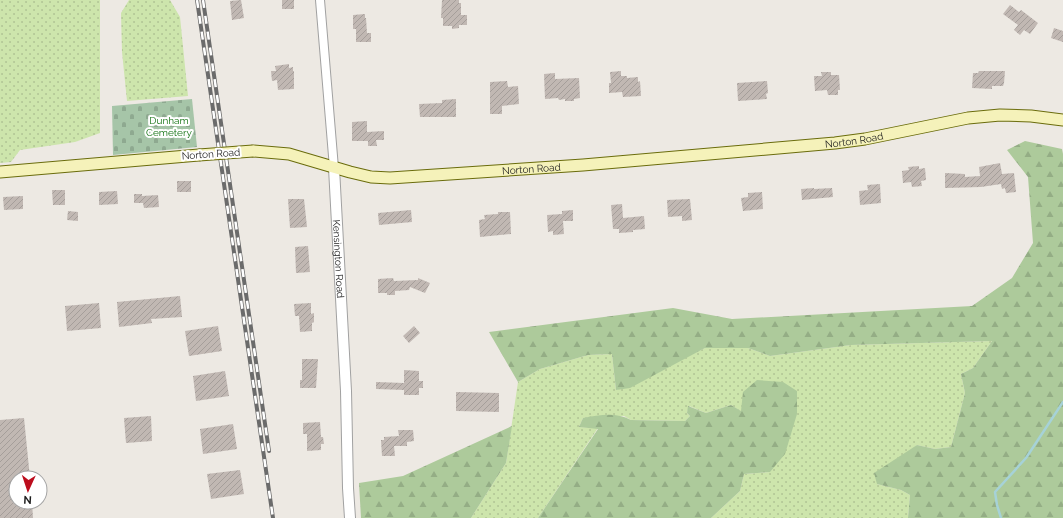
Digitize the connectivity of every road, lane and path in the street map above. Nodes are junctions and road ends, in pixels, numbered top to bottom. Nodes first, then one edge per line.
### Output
1 (320, 0) edge
2 (1063, 120) edge
3 (334, 168) junction
4 (0, 172) edge
5 (350, 518) edge

1 - 3 street, Kensington Road
2 - 3 main road, Norton Road
3 - 4 main road, Norton Road, bridge
3 - 5 street, Kensington Road

